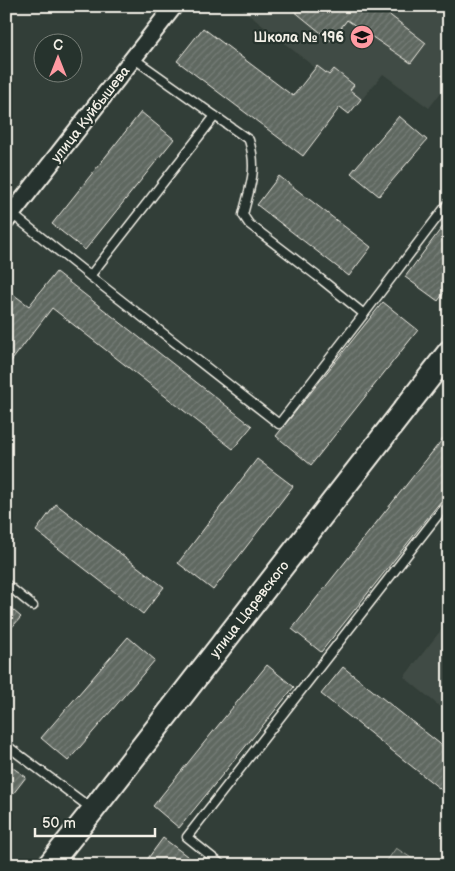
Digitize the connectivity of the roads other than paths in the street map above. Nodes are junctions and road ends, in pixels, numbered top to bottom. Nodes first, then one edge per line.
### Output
1 (174, 6) edge
2 (134, 58) junction
3 (215, 116) junction
4 (449, 202) edge
5 (8, 219) edge
6 (90, 276) junction
7 (364, 314) junction
8 (449, 352) edge
9 (449, 501) edge
10 (6, 584) edge
11 (33, 606) dead end
12 (6, 745) edge
13 (93, 810) junction
14 (49, 865) edge
15 (222, 865) edge

1 - 2 street, улица Куйбышева
2 - 3 lane
2 - 5 street, улица Куйбышева
3 - 6 lane
3 - 7 lane
4 - 7 lane
5 - 6 lane
6 - 7 lane
8 - 13 street, улица Царевского
9 - 15 lane
10 - 11 lane
12 - 13 lane
13 - 14 street, улица Царевского

